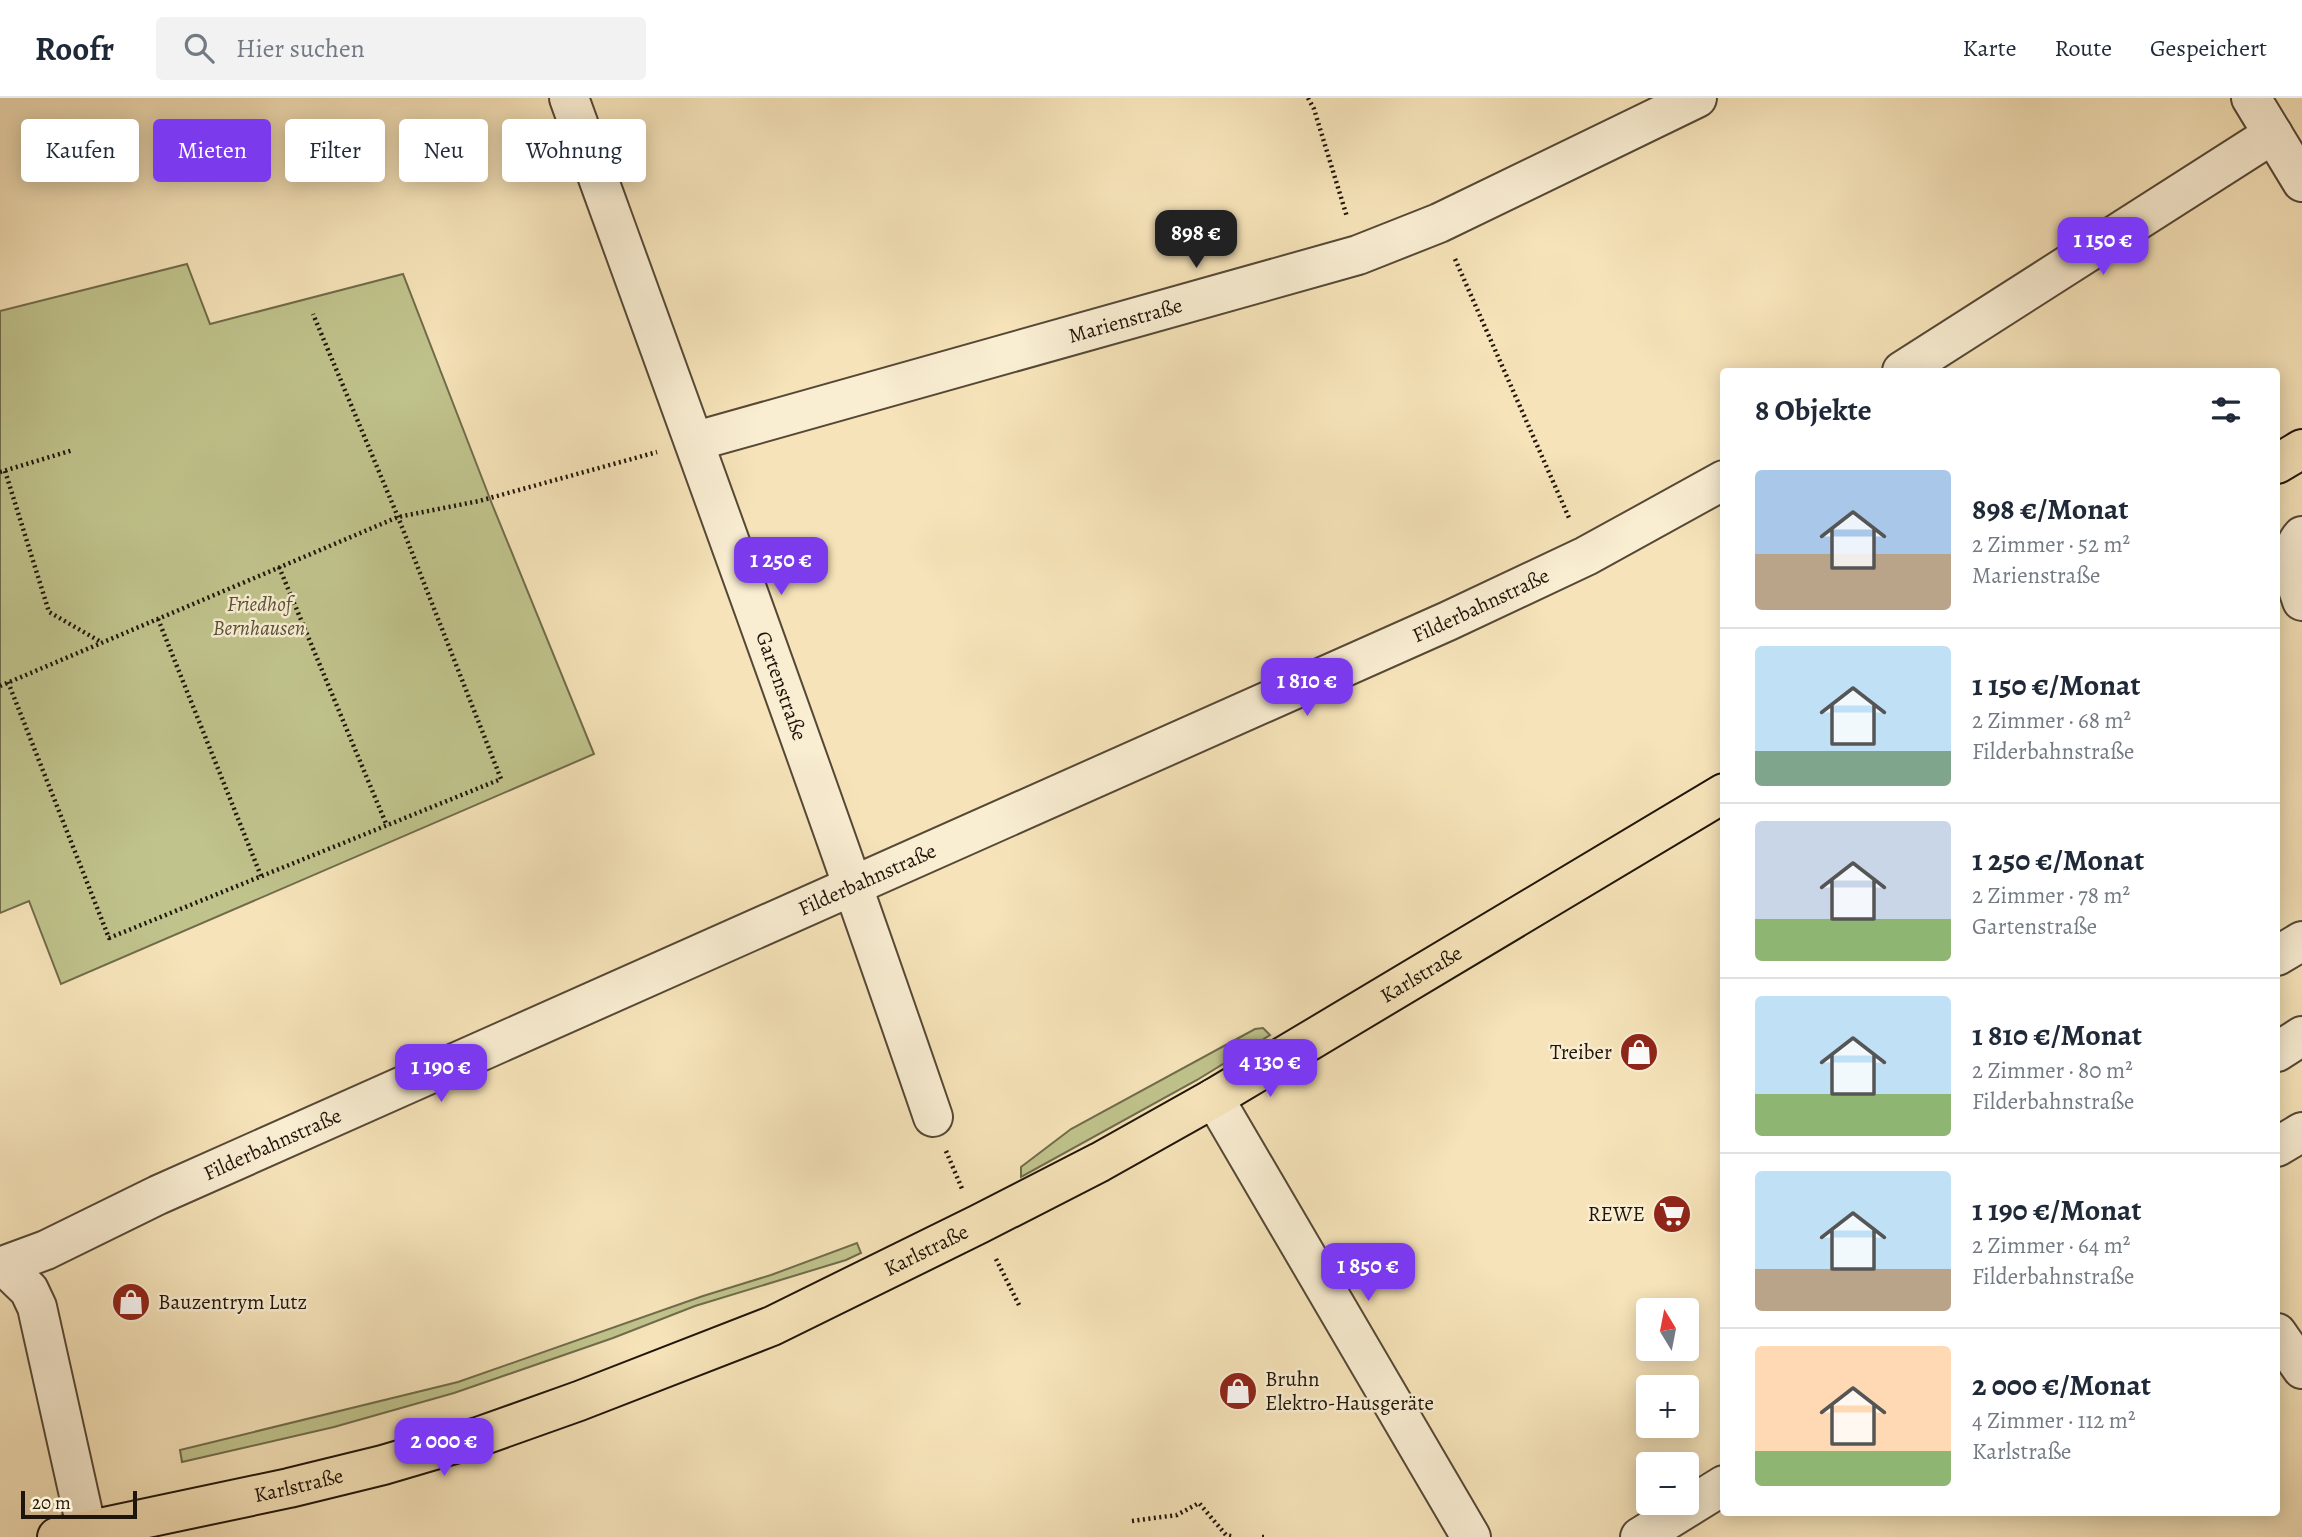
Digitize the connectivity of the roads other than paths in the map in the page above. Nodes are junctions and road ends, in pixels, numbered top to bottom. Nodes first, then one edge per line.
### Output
1 (569, 98) edge
2 (1697, 98) edge
3 (2251, 98) edge
4 (2273, 134) junction
5 (2302, 182) edge
6 (1907, 368) edge
7 (696, 441) junction
8 (2302, 449) edge
9 (2280, 462) edge
10 (1720, 482) edge
11 (2302, 536) edge
12 (2302, 601) edge
13 (1720, 795) edge
14 (854, 885) junction
15 (2302, 941) edge
16 (2280, 954) edge
17 (2302, 1036) edge
18 (2280, 1050) edge
19 (1214, 1098) junction
20 (933, 1117) dead end
21 (2302, 1132) edge
22 (2280, 1145) edge
23 (2, 1266) edge
24 (2280, 1337) edge
25 (2302, 1369) edge
26 (1720, 1487) edge
27 (72, 1534) edge
28 (1471, 1537) edge
29 (1640, 1537) edge

1 - 7 street, Gartenstraße
2 - 7 street, Marienstraße
3 - 4 street
4 - 5 street
4 - 6 street
7 - 14 street, Gartenstraße
8 - 9 main road
10 - 14 street, Filderbahnstraße
11 - 12 street
13 - 19 main road, Karlstraße
14 - 20 street, Gartenstraße
14 - 23 street, Filderbahnstraße
15 - 16 street
17 - 18 street
19 - 27 main road, Karlstraße
19 - 28 street
21 - 22 street
23 - 27 street, Filderbahnstraße
24 - 25 street
26 - 29 street

